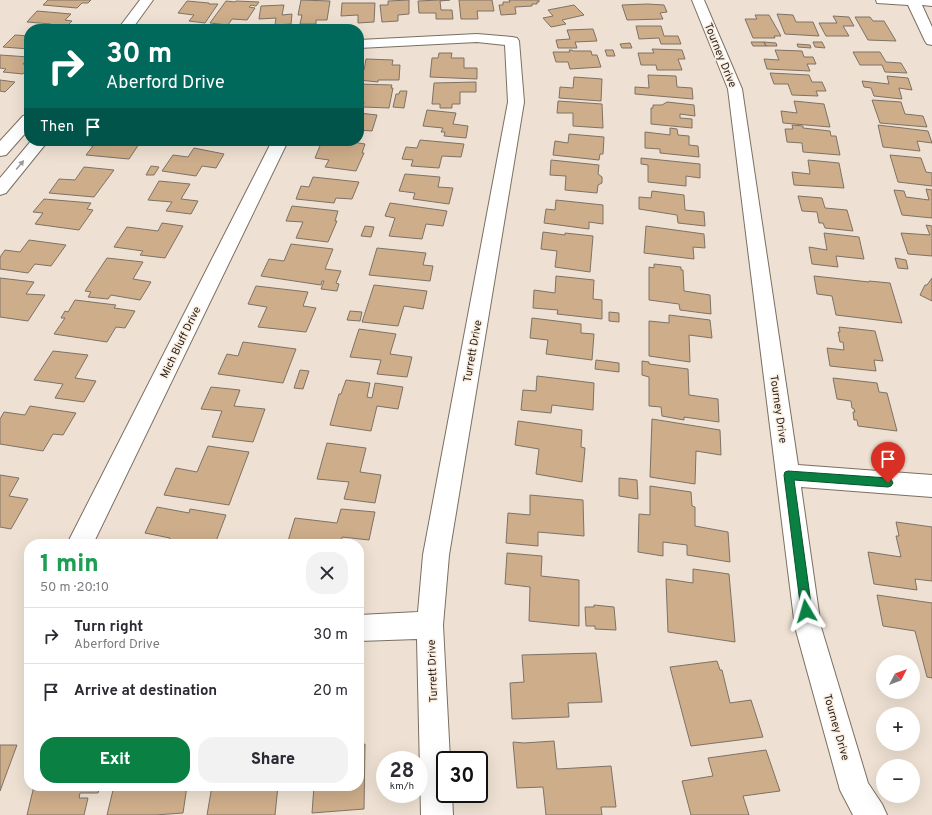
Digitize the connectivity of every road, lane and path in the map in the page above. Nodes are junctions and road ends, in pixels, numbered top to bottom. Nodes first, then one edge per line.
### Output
1 (147, 0) edge
2 (698, 0) edge
3 (882, 0) edge
4 (914, 1) junction
5 (932, 2) edge
6 (129, 24) edge
7 (932, 42) edge
8 (364, 44) edge
9 (24, 125) edge
10 (36, 146) edge
11 (278, 146) edge
12 (0, 151) edge
13 (0, 189) edge
14 (788, 475) junction
15 (932, 486) edge
16 (82, 539) edge
17 (430, 625) junction
18 (364, 628) edge
19 (437, 815) edge
20 (871, 815) edge

1 - 6 street
2 - 14 street, Tourney Drive
3 - 4 street
4 - 5 street
4 - 7 street
8 - 17 street, Turrett Drive
9 - 12 street
13 -> 10 street
11 - 16 street, Mich Bluff Drive
14 - 15 street
14 - 20 street, Tourney Drive
17 - 18 street
17 - 19 street, Turrett Drive

